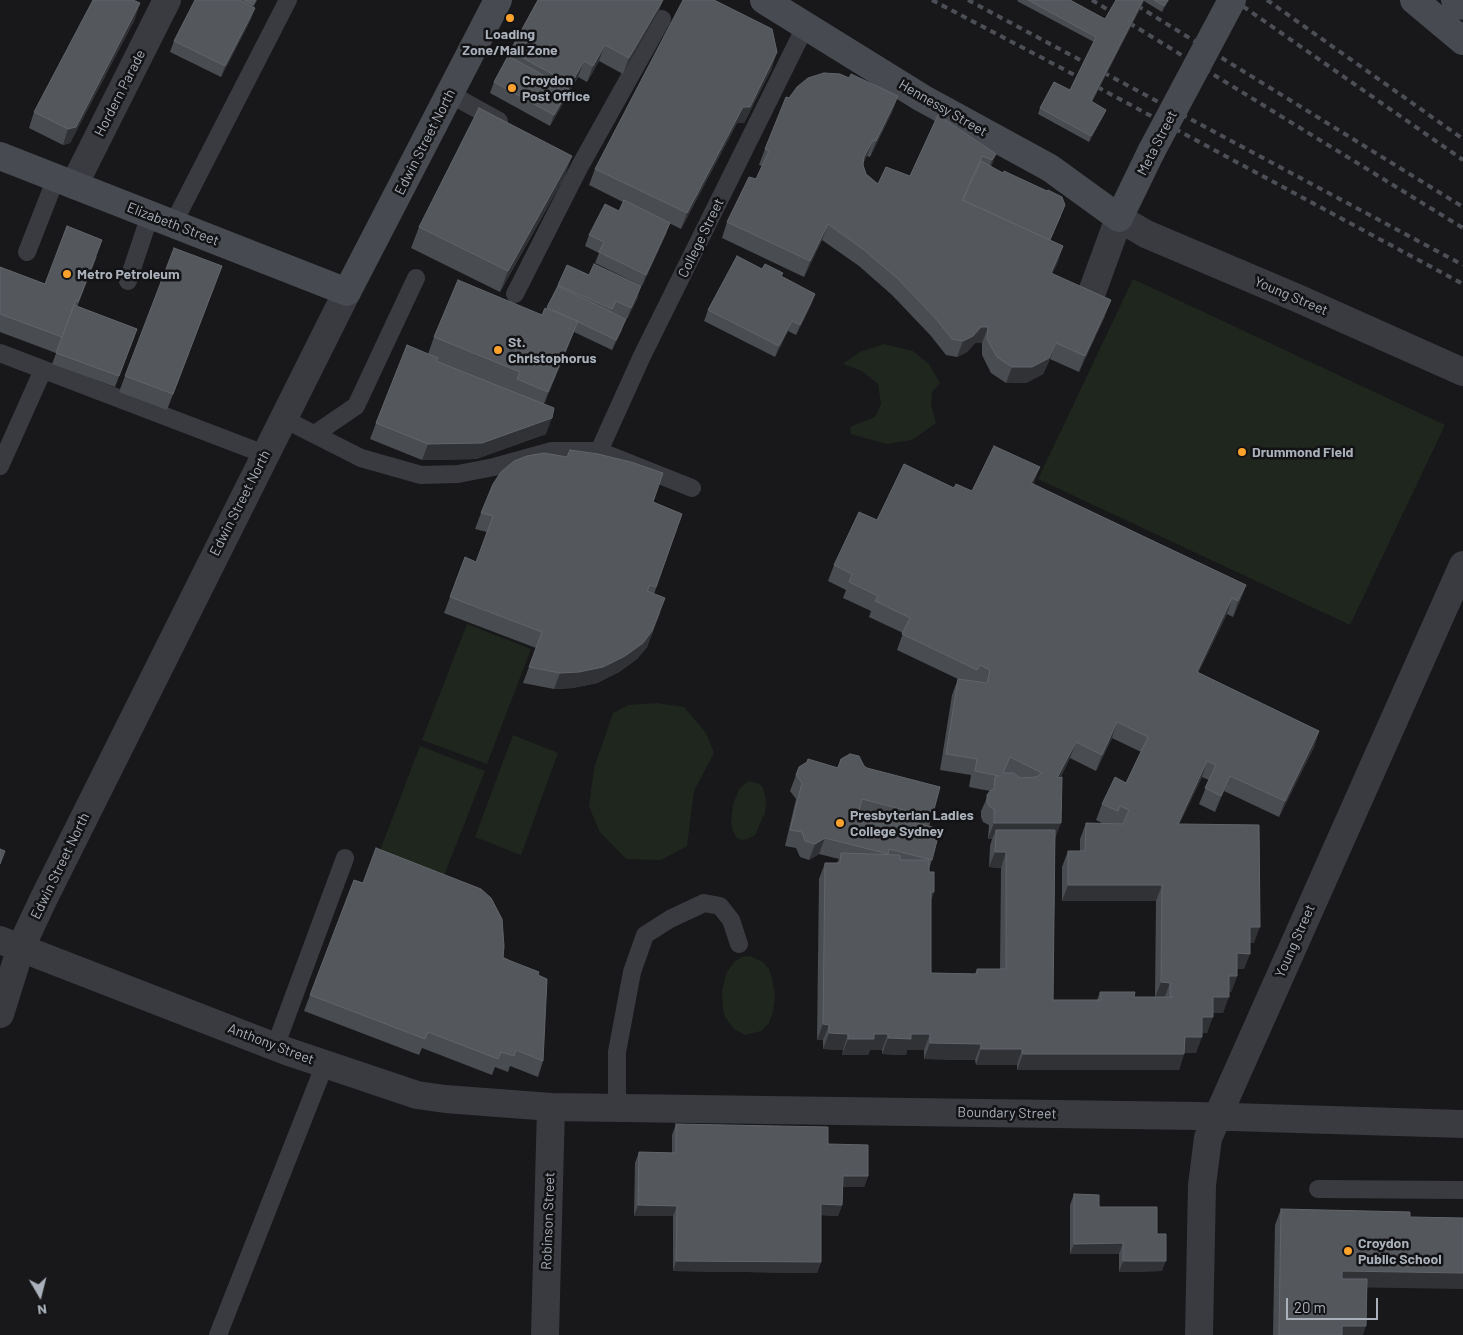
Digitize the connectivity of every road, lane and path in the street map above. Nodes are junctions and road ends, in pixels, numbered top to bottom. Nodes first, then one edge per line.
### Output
1 (166, 0) edge
2 (288, 0) edge
3 (498, 0) edge
4 (764, 0) edge
5 (1232, 0) edge
6 (1414, 0) edge
7 (1455, 0) edge
8 (1463, 6) edge
9 (662, 19) edge
10 (806, 25) junction
11 (1463, 40) edge
12 (450, 94) junction
13 (511, 127) edge
14 (0, 156) edge
15 (563, 156) edge
16 (580, 166) junction
17 (65, 182) junction
18 (1119, 218) junction
19 (162, 220) junction
20 (27, 252) dead end
21 (416, 278) dead end
22 (128, 281) dead end
23 (347, 292) junction
24 (1092, 292) edge
25 (515, 294) dead end
26 (0, 353) edge
27 (43, 370) junction
28 (1463, 372) edge
29 (284, 419) junction
30 (315, 434) junction
31 (599, 451) junction
32 (264, 454) junction
33 (0, 466) edge
34 (692, 488) dead end
35 (1461, 574) edge
36 (345, 858) dead end
37 (11, 944) edge
38 (739, 944) dead end
39 (0, 1014) edge
40 (275, 1047) junction
41 (325, 1064) junction
42 (551, 1107) junction
43 (617, 1108) junction
44 (1217, 1116) junction
45 (1463, 1124) edge
46 (1318, 1189) dead end
47 (1463, 1190) edge
48 (218, 1335) edge
49 (545, 1335) edge
50 (1199, 1335) edge

1 - 17 street, Hordern Parade
2 - 19 lane
3 - 12 street, Edwin Street North
4 - 10 street, Hennessy Street
5 - 18 street, Meta Street, bridge
6 - 11 street
7 - 8 street
9 - 16 lane
10 - 18 street, Hennessy Street
10 - 31 lane, College Street
12 - 13 lane
12 - 23 street, Edwin Street North
14 - 17 street, Elizabeth Street
15 - 16 lane
16 - 25 lane
17 - 19 street, Elizabeth Street
17 - 20 lane
18 - 24 street, Meta Street
18 - 28 street, Young Street
19 - 22 lane
19 - 23 street, Elizabeth Street
21 - 30 lane
23 - 29 street, Edwin Street North
26 - 27 lane
27 - 32 lane
27 - 33 lane
29 - 30 lane
29 - 32 street, Edwin Street North
30 - 31 lane
31 - 34 lane
32 - 37 street, Edwin Street North
35 - 44 street, Young Street
36 - 40 lane
37 - 39 street, Edwin Street North
37 - 40 street, Anthony Street
38 - 43 lane
40 - 41 street, Anthony Street
41 - 42 street, Anthony Street
41 - 48 lane
42 - 43 street, Boundary Street
42 - 49 street, Robinson Street
43 - 44 street, Boundary Street
44 - 45 street, Boundary Street
44 - 50 street, Young Street
46 - 47 lane

